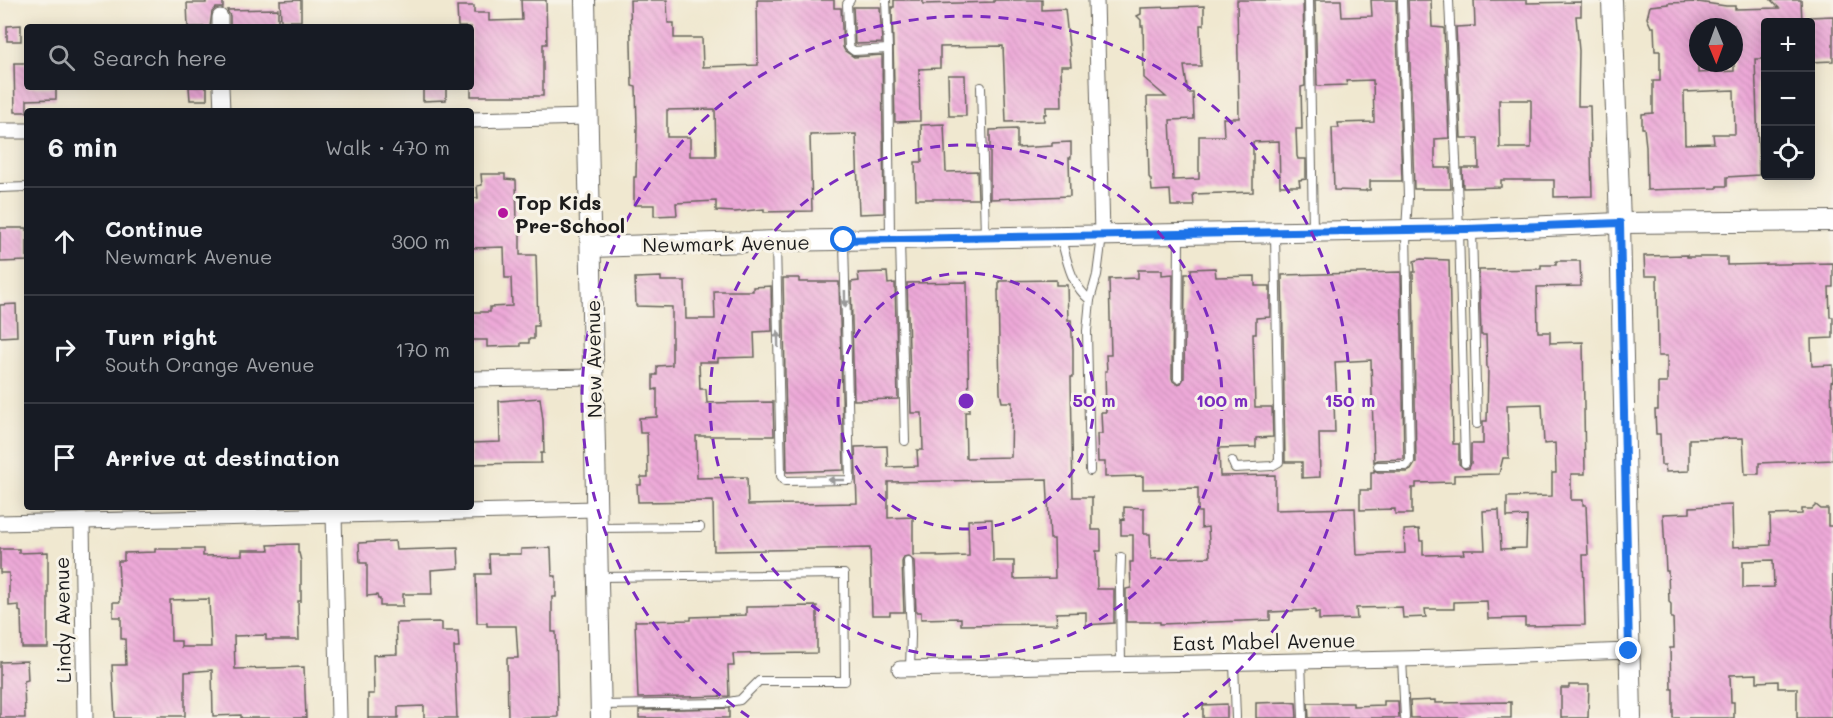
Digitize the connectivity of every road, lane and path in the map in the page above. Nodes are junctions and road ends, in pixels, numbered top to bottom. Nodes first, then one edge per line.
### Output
1 (585, 0) edge
2 (850, 0) edge
3 (886, 0) edge
4 (1096, 0) edge
5 (1309, 0) edge
6 (1402, 0) edge
7 (1449, 0) edge
8 (1612, 0) edge
9 (888, 49) junction
10 (981, 87) dead end
11 (221, 90) edge
12 (222, 108) edge
13 (587, 117) junction
14 (474, 120) edge
15 (0, 131) edge
16 (24, 131) edge
17 (24, 187) edge
18 (0, 188) edge
19 (1833, 221) edge
20 (1620, 223) junction
21 (1465, 229) junction
22 (1406, 230) junction
23 (1313, 231) junction
24 (1275, 232) junction
25 (1179, 233) junction
26 (1102, 235) junction
27 (1061, 236) junction
28 (985, 237) junction
29 (895, 239) junction
30 (844, 240) junction
31 (776, 241) junction
32 (591, 247) junction
33 (1090, 300) junction
34 (594, 377) junction
35 (1178, 378) dead end
36 (474, 379) edge
37 (1477, 424) dead end
38 (905, 441) dead end
39 (1232, 461) dead end
40 (1465, 463) dead end
41 (1378, 466) dead end
42 (1090, 471) dead end
43 (334, 515) junction
44 (597, 519) junction
45 (82, 521) junction
46 (0, 523) edge
47 (700, 527) dead end
48 (1122, 556) dead end
49 (908, 562) dead end
50 (598, 577) junction
51 (1629, 651) junction
52 (1401, 659) junction
53 (1300, 661) junction
54 (1234, 663) junction
55 (1122, 665) junction
56 (905, 669) joint
57 (601, 711) edge
58 (85, 718) edge
59 (339, 718) edge
60 (1236, 718) edge
61 (1303, 718) edge
62 (1405, 718) edge
63 (1631, 718) edge

1 - 13 street, New Avenue
2 - 9 lane
3 - 9 lane
4 - 26 street
5 - 23 lane
6 - 22 lane
7 - 21 lane
8 - 20 street
9 - 29 lane
10 - 28 lane
11 - 12 street
13 - 14 street
13 - 32 street, New Avenue
15 - 16 street
17 - 18 lane
19 - 20 street, Newmark Avenue
20 - 21 street, Newmark Avenue
20 - 51 street
21 - 22 street, Newmark Avenue
21 - 37 lane
21 - 40 lane
22 - 23 street, Newmark Avenue
22 - 41 lane
23 - 24 street, Newmark Avenue
24 - 25 street, Newmark Avenue
24 - 39 lane
25 - 26 street, Newmark Avenue
25 - 35 lane
26 - 27 street, Newmark Avenue
26 - 33 lane
27 - 28 street, Newmark Avenue
27 - 33 lane
28 - 29 street, Newmark Avenue
29 - 30 street, Newmark Avenue
29 - 38 lane
30 - 31 street, Newmark Avenue
30 -> 31 lane
31 - 32 street, Newmark Avenue
32 - 34 street, New Avenue
33 - 42 lane
34 - 36 street
34 - 44 street, New Avenue
43 - 44 street
43 - 45 street
43 - 59 street
44 - 47 lane
44 - 50 street, New Avenue
45 - 46 street
45 - 58 street, Lindy Avenue
48 - 55 lane
49 - 56 lane
50 - 57 street, New Avenue
50 - 57 lane
51 - 52 street, East Mabel Avenue
51 - 63 street
52 - 53 street, East Mabel Avenue
52 - 62 lane
53 - 54 street, East Mabel Avenue
53 - 61 lane
54 - 55 street, East Mabel Avenue
54 - 60 lane
55 - 56 street, East Mabel Avenue

